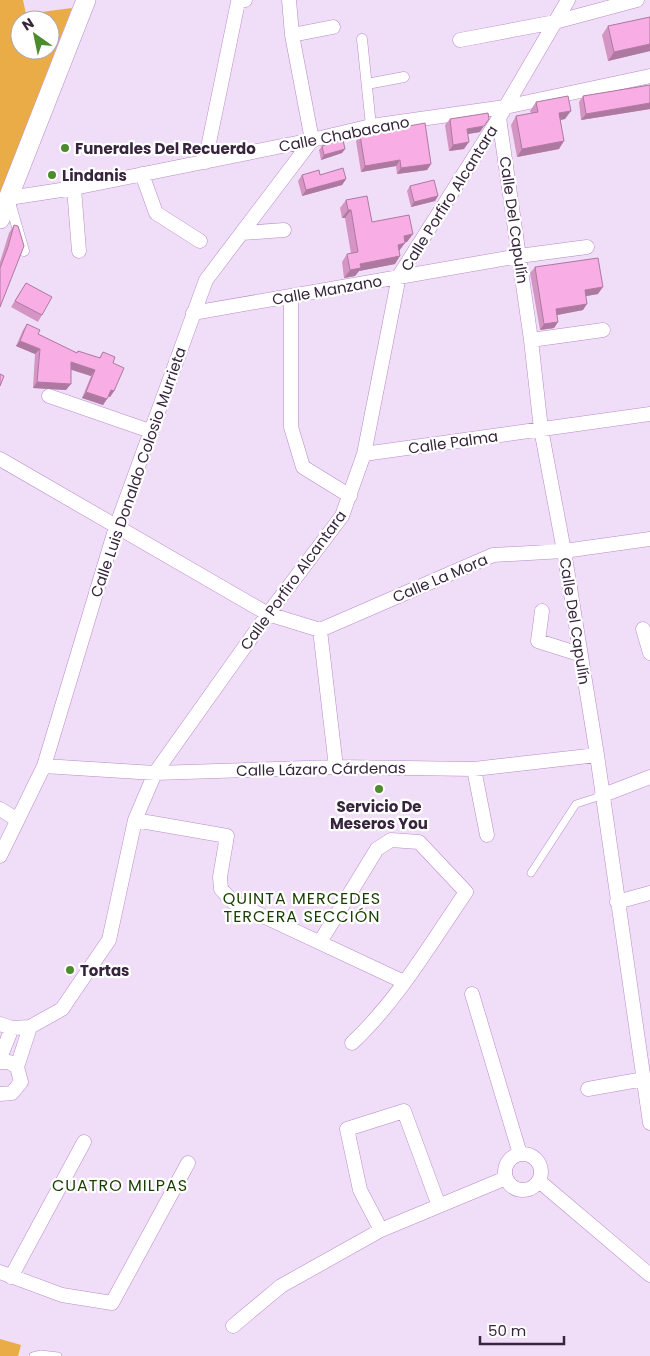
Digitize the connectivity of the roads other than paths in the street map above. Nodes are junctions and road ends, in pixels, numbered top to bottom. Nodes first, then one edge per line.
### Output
1 (86, 0) edge
2 (245, 0) edge
3 (289, 0) edge
4 (568, 0) edge
5 (637, 0) edge
6 (555, 22) junction
7 (333, 27) dead end
8 (292, 35) junction
9 (362, 39) dead end
10 (460, 40) dead end
11 (650, 76) edge
12 (404, 77) dead end
13 (367, 84) junction
14 (502, 113) junction
15 (371, 126) junction
16 (312, 140) junction
17 (205, 162) junction
18 (142, 174) junction
19 (74, 188) junction
20 (9, 198) junction
21 (0, 219) edge
22 (284, 230) dead end
23 (242, 233) junction
24 (200, 241) dead end
25 (587, 247) dead end
26 (24, 251) edge
27 (79, 251) dead end
28 (519, 256) junction
29 (399, 276) junction
30 (291, 297) junction
31 (194, 313) junction
32 (603, 330) dead end
33 (531, 340) junction
34 (49, 396) dead end
35 (650, 414) edge
36 (541, 429) junction
37 (150, 431) junction
38 (364, 454) junction
39 (0, 459) edge
40 (350, 496) junction
41 (116, 527) junction
42 (650, 538) edge
43 (564, 551) junction
44 (542, 610) dead end
45 (268, 614) junction
46 (643, 629) dead end
47 (320, 630) junction
48 (650, 653) edge
49 (579, 654) junction
50 (597, 755) junction
51 (44, 766) junction
52 (336, 767) junction
53 (474, 769) junction
54 (155, 773) junction
55 (650, 777) edge
56 (602, 796) junction
57 (0, 809) edge
58 (16, 819) junction
59 (135, 820) junction
60 (487, 835) dead end
61 (0, 856) edge
62 (531, 873) dead end
63 (650, 893) edge
64 (617, 902) junction
65 (320, 942) junction
66 (404, 982) junction
67 (472, 994) dead end
68 (6, 1026) edge
69 (30, 1028) junction
70 (352, 1043) dead end
71 (0, 1060) edge
72 (17, 1067) junction
73 (644, 1079) junction
74 (588, 1089) dead end
75 (0, 1094) edge
76 (650, 1123) edge
77 (84, 1142) dead end
78 (520, 1154) junction
79 (188, 1163) dead end
80 (506, 1178) junction
81 (539, 1181) junction
82 (439, 1206) junction
83 (381, 1230) junction
84 (6, 1274) edge
85 (650, 1276) edge
86 (233, 1326) dead end
87 (33, 1356) edge
88 (58, 1356) edge

1 - 20 main road
2 - 17 street
3 - 8 street
4 - 6 street, Calle Porfiro Alcantara
5 - 6 street
6 - 10 street
6 - 14 street, Calle Porfiro Alcantara
7 - 8 street
8 - 16 street
9 - 13 street
11 - 14 street, Calle Chabacano
12 - 13 street
13 - 15 street
14 - 15 street, Calle Chabacano
14 - 28 street, Calle Del Capulín
14 - 29 street, Calle Porfiro Alcantara
15 - 16 street, Calle Chabacano
16 - 17 street, Calle Chabacano
16 - 23 street, Calle Luis Donaldo Colosio Murrieta
17 - 18 street, Calle Chabacano
18 - 19 street, Calle Chabacano
18 - 24 street
19 - 20 street, Calle Chabacano
19 - 27 street
20 - 21 main road
20 - 26 street
22 - 23 street
23 - 31 street, Calle Luis Donaldo Colosio Murrieta
25 - 28 street, Calle Manzano
28 - 29 street, Calle Manzano
28 - 33 street, Calle Del Capulín
29 - 30 street, Calle Manzano
29 - 38 street, Calle Porfiro Alcantara
30 - 31 street, Calle Manzano
30 - 40 street
31 - 37 street, Calle Luis Donaldo Colosio Murrieta
32 - 33 street
33 - 36 street, Calle Del Capulín
34 - 37 street
35 - 36 street, Calle Palma
36 - 38 street, Calle Palma
36 - 43 street, Calle Del Capulín
37 - 41 street, Calle Luis Donaldo Colosio Murrieta
38 - 40 street, Calle Porfiro Alcantara
39 - 41 street
40 - 45 street, Calle Porfiro Alcantara
41 - 45 street
41 - 51 street, Calle Luis Donaldo Colosio Murrieta
42 - 43 street, Calle La Mora
43 - 47 street, Calle La Mora
43 - 49 street, Calle Del Capulín
44 - 49 street
45 - 47 street
45 - 54 street, Calle Porfiro Alcantara
46 - 48 street
47 - 52 street
49 - 50 street, Calle Del Capulín
50 - 53 street, Calle Lázaro Cárdenas
50 - 56 street, Calle Del Capulín
51 - 54 street, Calle Lázaro Cárdenas
51 - 58 street, Calle Luis Donaldo Colosio Murrieta
52 - 53 street, Calle Lázaro Cárdenas
52 - 54 street, Calle Lázaro Cárdenas
53 - 60 street
54 - 59 street, Calle Porfiro Alcantara
55 - 56 street
56 - 62 lane
56 - 64 street, Calle Del Capulín
57 - 58 street
58 - 61 street, Calle Luis Donaldo Colosio Murrieta
59 - 65 street
59 - 69 street, Calle Porfiro Alcantara
63 - 64 street
64 - 73 street, Calle Del Capulín
65 - 66 street
65 - 66 street
66 - 70 street
67 - 78 street
68 - 69 street
68 - 71 street
69 - 72 street
71 - 72 street
72 - 75 street
73 - 74 street
73 - 76 street, Calle Del Capulín
77 - 84 street
78 - 80 street
78 - 81 street
79 - 84 street
80 - 81 street
80 - 82 street
81 - 85 street
82 - 83 street
82 - 83 street
83 - 86 street
87 - 88 lane

